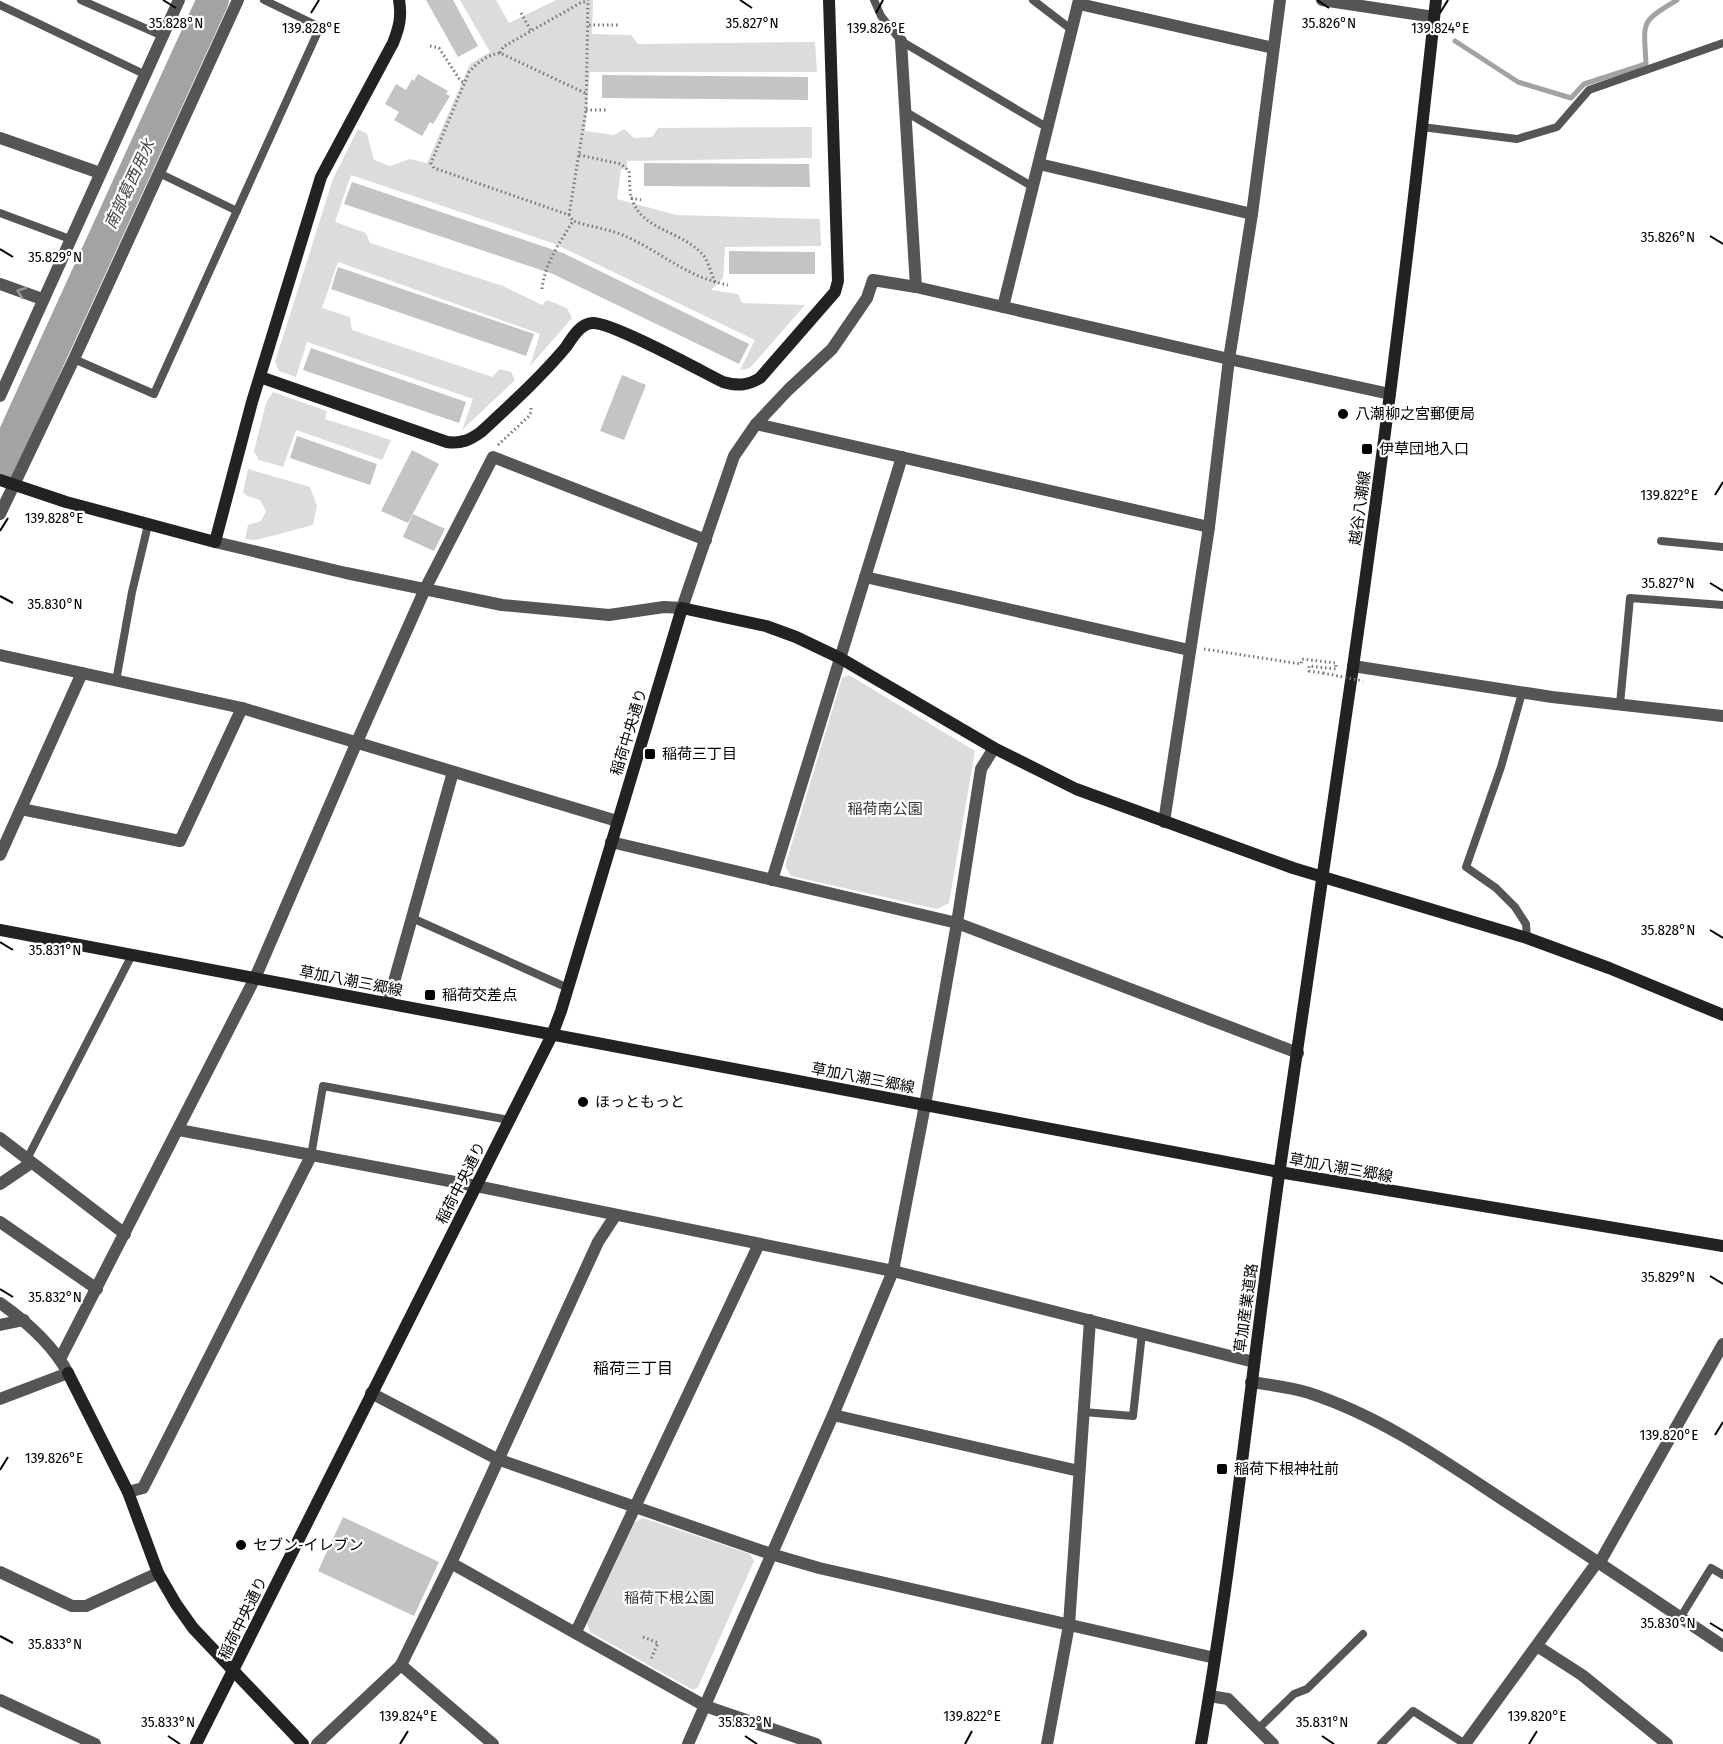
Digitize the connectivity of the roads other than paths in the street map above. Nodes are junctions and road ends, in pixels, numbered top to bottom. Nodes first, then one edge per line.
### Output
1 (81, 0) edge
2 (179, 0) edge
3 (238, 0) edge
4 (264, 0) edge
5 (399, 0) edge
6 (829, 0) edge
7 (874, 0) edge
8 (1033, 0) edge
9 (1280, 0) edge
10 (1322, 0) edge
11 (1436, 0) edge
12 (1079, 2) edge
13 (0, 5) edge
14 (1434, 17) junction
15 (1072, 30) junction
16 (163, 36) junction
17 (901, 41) junction
18 (1723, 43) edge
19 (1273, 48) junction
20 (146, 75) junction
21 (906, 112) junction
22 (1422, 127) junction
23 (1048, 128) junction
24 (0, 138) edge
25 (1039, 164) junction
26 (100, 172) junction
27 (159, 173) junction
28 (1033, 187) junction
29 (237, 211) junction
30 (0, 213) edge
31 (1252, 214) junction
32 (70, 239) junction
33 (0, 284) edge
34 (916, 286) junction
35 (42, 299) junction
36 (1003, 307) junction
37 (74, 359) junction
38 (1229, 359) junction
39 (260, 377) junction
40 (0, 394) edge
41 (1390, 394) junction
42 (756, 424) junction
43 (902, 457) junction
44 (6, 482) edge
45 (0, 514) edge
46 (148, 525) junction
47 (1209, 527) junction
48 (706, 540) junction
49 (1661, 541) dead end
50 (215, 542) junction
51 (1723, 547) edge
52 (865, 577) junction
53 (425, 589) junction
54 (1723, 605) edge
55 (682, 608) junction
56 (1190, 649) junction
57 (0, 655) edge
58 (840, 658) junction
59 (1353, 666) junction
60 (82, 674) junction
61 (116, 681) junction
62 (1522, 693) junction
63 (1620, 704) junction
64 (242, 708) junction
65 (1723, 716) edge
66 (356, 744) junction
67 (994, 748) junction
68 (453, 772) junction
69 (21, 809) junction
70 (617, 821) junction
71 (1164, 822) junction
72 (611, 842) junction
73 (0, 855) edge
74 (1322, 876) junction
75 (772, 880) junction
76 (412, 918) junction
77 (957, 923) junction
78 (0, 930) edge
79 (1527, 938) junction
80 (132, 955) junction
81 (255, 978) junction
82 (568, 988) junction
83 (388, 1003) junction
84 (1723, 1015) edge
85 (552, 1035) junction
86 (1298, 1053) junction
87 (925, 1105) junction
88 (509, 1120) junction
89 (179, 1130) junction
90 (0, 1138) edge
91 (311, 1156) junction
92 (29, 1161) junction
93 (1280, 1172) junction
94 (0, 1184) edge
95 (476, 1186) junction
96 (615, 1215) junction
97 (0, 1222) edge
98 (125, 1234) junction
99 (759, 1244) junction
100 (1723, 1246) edge
101 (893, 1271) junction
102 (97, 1289) junction
103 (0, 1303) edge
104 (24, 1320) junction
105 (1090, 1320) junction
106 (0, 1325) edge
107 (1142, 1333) junction
108 (1723, 1344) edge
109 (60, 1359) junction
110 (1254, 1362) junction
111 (68, 1373) junction
112 (1251, 1382) junction
113 (371, 1393) junction
114 (0, 1399) edge
115 (1083, 1412) junction
116 (833, 1415) junction
117 (497, 1459) junction
118 (1078, 1471) junction
119 (128, 1492) junction
120 (636, 1507) junction
121 (771, 1554) junction
122 (1599, 1562) junction
123 (451, 1563) junction
124 (0, 1572) edge
125 (158, 1573) junction
126 (1723, 1575) edge
127 (1680, 1618) junction
128 (1069, 1624) junction
129 (576, 1632) junction
130 (1363, 1634) dead end
131 (1537, 1646) junction
132 (1723, 1647) edge
133 (1215, 1658) junction
134 (401, 1665) junction
135 (233, 1671) junction
136 (1209, 1696) junction
137 (0, 1700) edge
138 (705, 1706) junction
139 (1258, 1729) junction
140 (94, 1744) edge
141 (196, 1744) edge
142 (303, 1744) edge
143 (317, 1744) edge
144 (493, 1744) edge
145 (688, 1744) edge
146 (816, 1744) edge
147 (1047, 1744) edge
148 (1201, 1744) edge
149 (1273, 1744) edge
150 (1381, 1744) edge
151 (1465, 1744) edge
152 (1667, 1744) edge

1 - 16 lane
2 - 16 street
3 - 27 street
4 - 29 lane
5 - 39 street
6 - 39 street
7 - 17 lane
8 - 15 lane
9 - 19 street
10 - 14 street
11 - 14 street, 越谷八潮線
12 - 15 street
12 - 19 street
13 - 20 lane
14 - 22 street, 越谷八潮線
15 - 23 street
16 - 20 street
17 - 21 street
17 - 23 lane
18 - 22 lane
19 - 31 street
20 - 26 street
21 - 28 lane
21 - 34 street
22 - 41 street, 越谷八潮線
23 - 25 street
24 - 26 street
25 - 28 street
25 - 31 street
26 - 32 street
27 - 29 lane
27 - 37 street
28 - 36 street
29 - 37 lane
30 - 32 lane
31 - 38 street
32 - 35 street
35 -> 33 street
34 - 36 street
34 - 42 street
35 - 40 street
36 - 38 street
37 - 44 street
38 - 41 street
38 - 47 street
39 - 50 street
41 - 59 street, 越谷八潮線
42 - 43 street
42 - 48 street
43 - 47 street
43 - 52 street
44 - 45 street
44 - 46 street
46 - 50 street
46 - 61 lane
47 - 56 street
48 - 53 street
48 - 55 street
49 - 51 lane
50 - 53 street
52 - 56 street
52 - 58 street
53 - 55 street
53 - 66 street
54 - 63 lane
55 - 58 street
55 - 70 street, 稲荷中央通り
56 - 71 street
57 - 60 street
58 - 67 street
58 - 75 street
59 - 62 street
59 - 74 street, 越谷八潮線
60 - 61 street
60 - 69 street
61 - 64 street
62 - 63 street
62 - 79 lane
63 - 65 street
64 - 66 street
64 - 69 street
66 - 68 street
66 - 81 street
67 - 71 street
67 - 77 street
68 - 70 street
68 - 76 street
69 - 73 street
70 - 72 street, 稲荷中央通り
71 - 74 street
72 - 75 street
72 - 82 street, 稲荷中央通り
74 - 79 street
74 - 86 street, 草加産業道路
75 - 77 street
76 - 82 lane
76 - 83 street
77 - 86 street
77 - 87 street
78 - 80 street, 草加八潮三郷線
79 - 84 street
80 - 81 street, 草加八潮三郷線
80 - 92 lane
81 - 83 street, 草加八潮三郷線
81 - 89 street
82 - 85 street, 稲荷中央通り
83 - 85 street, 草加八潮三郷線
85 - 87 street, 草加八潮三郷線
85 - 88 street, 稲荷中央通り
86 - 93 street, 草加産業道路
87 - 93 street, 草加八潮三郷線
87 - 101 street
88 - 91 lane
88 - 95 street, 稲荷中央通り
89 - 91 street
89 - 98 street
90 - 92 street
91 - 95 street
91 - 119 street
92 - 94 street
92 - 98 street
93 - 100 street, 草加八潮三郷線
93 - 110 street, 草加産業道路
95 - 96 street
95 - 113 street, 稲荷中央通り
96 - 99 street
96 - 117 street
97 - 102 street
98 - 102 street
99 - 101 street
99 - 120 street
101 - 105 street
101 - 116 street
102 - 109 street
103 - 104 street
104 - 106 street
104 - 109 street
105 - 107 street
105 - 115 street
107 - 110 street
107 - 115 lane
108 - 122 street
109 - 111 street
110 - 112 street, 草加産業道路
111 - 114 street
111 - 119 street
112 - 122 street
112 - 133 street, 草加産業道路
113 - 117 street
113 - 135 street, 稲荷中央通り
115 - 118 street
116 - 118 street
116 - 121 street
117 - 120 street
117 - 123 street
118 - 128 street
119 - 125 street
120 - 121 street
120 - 129 street
121 - 128 street
121 - 138 street
122 - 127 street
122 - 131 street
123 - 129 street
123 - 134 street
124 - 125 street
125 - 135 street
126 - 127 lane
127 - 132 street
128 - 133 street
128 - 147 street
129 - 138 street
130 - 139 lane
131 - 151 street
131 - 152 street
133 - 136 street, 草加産業道路
134 - 143 street
134 - 144 street
135 - 141 street, 稲荷中央通り
135 - 142 street
136 - 139 street
136 - 148 street, 草加産業道路
137 - 140 street
138 - 145 street
138 - 146 street
139 - 149 street
150 - 151 lane

